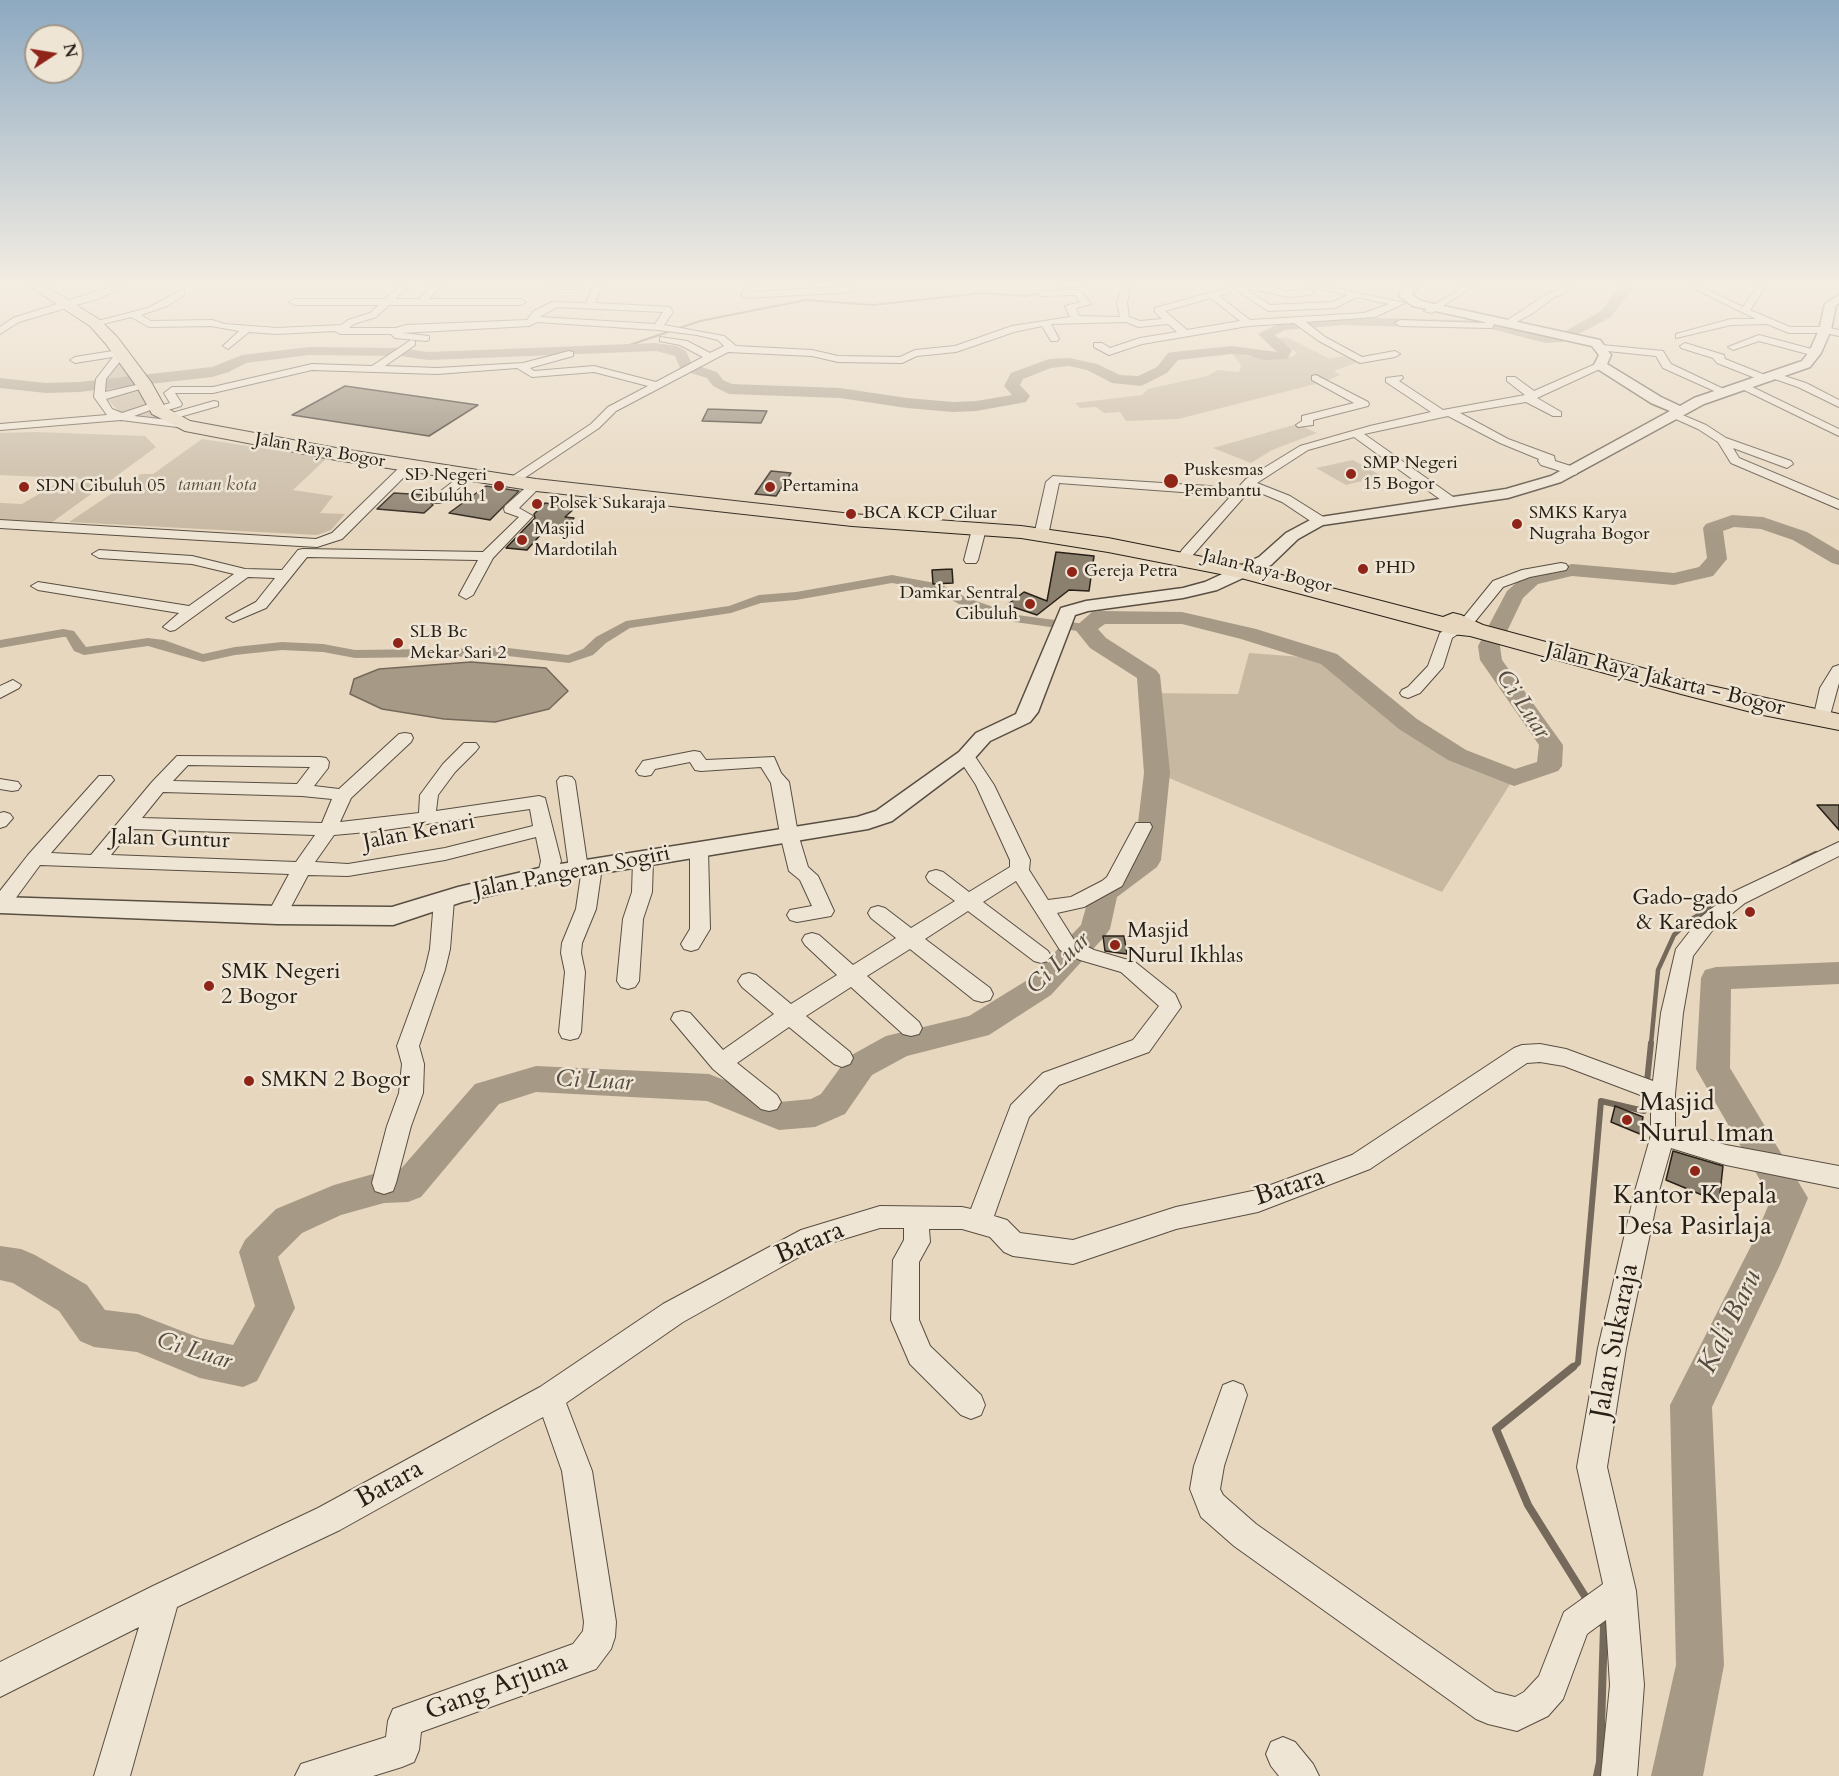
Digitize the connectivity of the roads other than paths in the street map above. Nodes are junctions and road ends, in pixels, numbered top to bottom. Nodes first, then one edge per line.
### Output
1 (109, 369) edge
2 (131, 369) edge
3 (306, 369) edge
4 (394, 369) edge
5 (473, 369) edge
6 (526, 369) edge
7 (689, 369) edge
8 (1592, 369) edge
9 (1606, 369) edge
10 (1673, 369) edge
11 (1746, 369) edge
12 (1793, 369) edge
13 (231, 371) dead end
14 (1771, 377) junction
15 (1316, 378) dead end
16 (1398, 378) dead end
17 (1511, 379) dead end
18 (141, 382) junction
19 (235, 384) junction
20 (1824, 384) dead end
21 (657, 385) junction
22 (1802, 385) junction
23 (1744, 386) junction
24 (1725, 392) junction
25 (99, 395) junction
26 (1531, 397) junction
27 (214, 404) dead end
28 (1839, 404) edge
29 (108, 411) junction
30 (1839, 411) edge
31 (1676, 412) junction
32 (1445, 413) junction
33 (167, 414) junction
34 (1557, 414) dead end
35 (1800, 415) junction
36 (121, 417) junction
37 (51, 423) junction
38 (0, 427) edge
39 (1355, 433) junction
40 (1839, 433) edge
41 (1339, 437) junction
42 (1722, 440) junction
43 (1787, 464) dead end
44 (410, 465) junction
45 (1574, 471) junction
46 (468, 474) junction
47 (514, 481) junction
48 (1250, 484) junction
49 (536, 485) junction
50 (1238, 495) junction
51 (437, 500) dead end
52 (1452, 502) junction
53 (1839, 505) edge
54 (1320, 521) junction
55 (0, 524) edge
56 (979, 529) junction
57 (1032, 532) junction
58 (1187, 553) junction
59 (99, 554) dead end
60 (487, 556) junction
61 (971, 560) dead end
62 (1561, 567) dead end
63 (1257, 570) junction
64 (245, 573) junction
65 (287, 574) junction
66 (38, 586) dead end
67 (466, 595) dead end
68 (191, 611) junction
69 (233, 618) dead end
70 (170, 627) dead end
71 (1466, 627) junction
72 (1510, 640) joint
73 (1839, 670) edge
74 (1408, 693) dead end
75 (1830, 720) edge
76 (405, 738) dead end
77 (470, 747) dead end
78 (966, 756) junction
79 (645, 771) dead end
80 (105, 780) dead end
81 (566, 781) dead end
82 (158, 786) junction
83 (302, 790) junction
84 (343, 795) junction
85 (429, 818) junction
86 (128, 823) junction
87 (1143, 827) dead end
88 (328, 828) junction
89 (543, 830) junction
90 (789, 834) junction
91 (1839, 848) edge
92 (699, 850) junction
93 (35, 858) junction
94 (643, 860) junction
95 (96, 861) junction
96 (302, 868) junction
97 (585, 868) junction
98 (1019, 870) junction
99 (548, 874) junction
100 (936, 878) dead end
101 (444, 900) junction
102 (967, 902) junction
103 (0, 905) edge
104 (1041, 907) junction
105 (878, 913) dead end
106 (277, 915) junction
107 (797, 915) dead end
108 (910, 937) junction
109 (812, 940) dead end
110 (691, 944) dead end
111 (1041, 956) dead end
112 (852, 977) junction
113 (628, 981) dead end
114 (749, 981) dead end
115 (982, 994) dead end
116 (788, 1016) junction
117 (682, 1019) dead end
118 (911, 1028) dead end
119 (570, 1032) dead end
120 (842, 1058) dead end
121 (721, 1063) junction
122 (1651, 1089) junction
123 (769, 1102) dead end
124 (1663, 1135) junction
125 (1839, 1177) edge
126 (384, 1183) dead end
127 (916, 1219) junction
128 (979, 1222) junction
129 (1233, 1395) dead end
130 (550, 1397) junction
131 (971, 1405) dead end
132 (164, 1597) junction
133 (1612, 1597) junction
134 (0, 1680) edge
135 (112, 1776) edge
136 (313, 1776) edge
137 (1619, 1776) edge

1 - 25 street
2 - 18 highway
3 - 19 street
4 - 5 street
6 - 21 street
7 - 21 street
8 - 26 street
9 - 31 street
10 - 24 street
11 - 14 street
12 - 14 street
13 - 19 street
14 - 22 street
14 - 23 street
15 - 41 street
16 - 32 street
17 - 26 street
18 - 25 street
18 - 33 highway
19 - 33 street
20 - 22 street
21 - 47 street
22 - 28 street
23 - 24 street
23 - 35 street
24 - 31 street
25 - 29 street
26 - 32 street
26 - 34 street
27 - 33 street
29 - 36 street
29 - 37 street
30 - 35 street
31 - 42 street
31 - 45 street
32 - 39 street
32 - 45 street
33 - 36 street
33 - 36 street
33 - 44 highway, Jalan Raya Bogor
35 - 40 street
36 - 37 street
37 - 38 street
39 - 41 street
39 - 52 street
41 - 48 street
42 - 43 street
42 - 53 street
44 - 46 highway, Jalan Raya Bogor
44 - 55 street
45 - 52 street
46 - 47 highway, Jalan Raya Bogor
46 - 51 street
47 - 49 highway, Jalan Raya Bogor
48 - 50 street
48 - 54 street
49 - 56 highway, Jalan Raya Bogor
49 - 60 street
50 - 57 street
50 - 58 street
52 - 54 street
54 - 63 street
56 - 57 highway, Jalan Raya Bogor
56 - 61 street
57 - 58 highway, Jalan Raya Bogor
57 - 63 highway, Jalan Raya Bogor
58 - 63 highway, Jalan Raya Bogor
59 - 64 street
60 - 65 street
60 - 67 street
62 - 71 street
63 - 71 highway, Jalan Raya Bogor
63 - 78 street, Jalan Pangeran Sogiri
64 - 65 street
64 - 68 street
65 - 69 street
66 - 68 street
68 - 70 street
71 - 72 highway, Jalan Raya Bogor
71 - 74 street
72 - 75 highway, Jalan Raya Jakarta - Bogor
73 - 75 street
76 - 84 street
77 - 85 street
78 - 90 street, Jalan Pangeran Sogiri
78 - 98 street
79 - 90 street
80 - 93 street
81 - 97 street
82 - 83 street
82 - 83 street
82 - 86 street
83 - 84 street
84 - 88 street
85 - 88 street
85 - 89 street
86 - 88 street
86 - 95 street
87 - 104 street
88 - 96 street
89 - 96 street, Jalan Kenari
89 - 99 street
90 - 92 street, Jalan Pangeran Sogiri
90 - 107 street
91 - 122 street, Jalan Sukaraja
92 - 94 street, Jalan Pangeran Sogiri
92 - 110 street
93 - 95 street, Jalan Guntur
93 - 103 street
94 - 97 street, Jalan Pangeran Sogiri
94 - 113 street
95 - 96 street, Jalan Guntur
96 - 106 street
97 - 99 street, Jalan Pangeran Sogiri
97 - 119 street
98 - 102 street
98 - 104 street
99 - 101 street, Jalan Pangeran Sogiri
100 - 102 street
101 - 106 street, Jalan Pangeran Sogiri
101 - 126 street
102 - 108 street
102 - 111 street
103 - 106 street, Jalan Pangeran Sogiri
104 - 128 street
105 - 108 street
108 - 112 street
108 - 115 street
109 - 112 street
112 - 116 street
112 - 118 street
114 - 116 street
116 - 120 street
116 - 121 street
117 - 121 street
121 - 123 street
122 - 124 street, Jalan Sukaraja
122 - 128 street, Batara
124 - 125 street
124 - 133 street, Jalan Sukaraja
127 - 128 street, Batara
127 - 130 street, Batara
127 - 131 street
129 - 133 street
130 - 132 street, Batara
130 - 136 street, Gang Arjuna
132 - 134 street, Batara
132 - 135 street
133 - 137 street, Jalan Sukaraja

